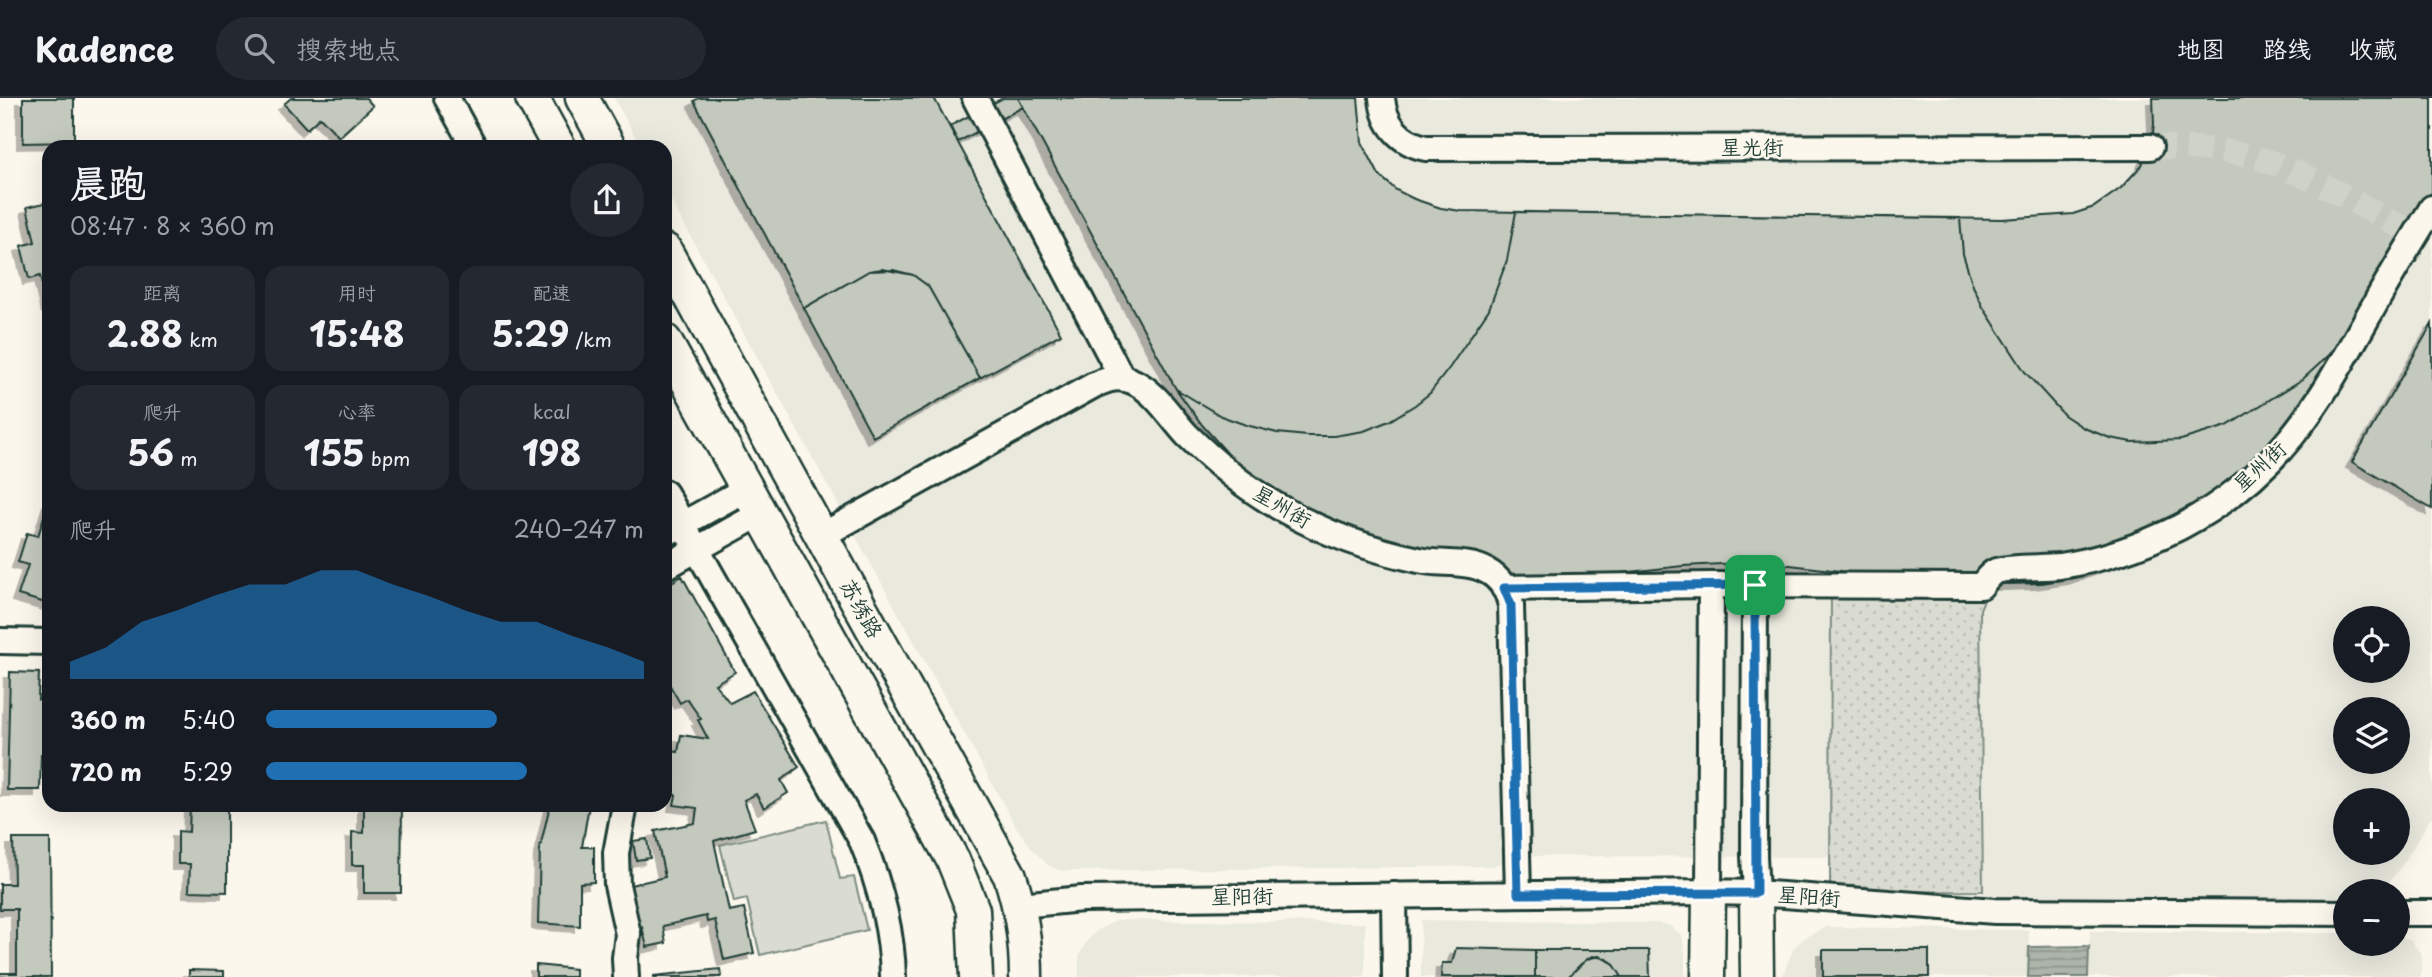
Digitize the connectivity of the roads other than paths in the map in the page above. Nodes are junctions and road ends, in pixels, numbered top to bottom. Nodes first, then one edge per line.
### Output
1 (447, 98) edge
2 (532, 98) edge
3 (582, 98) edge
4 (975, 98) edge
5 (1382, 98) edge
6 (470, 140) edge
7 (555, 140) edge
8 (605, 140) edge
9 (2150, 147) tunnel mouth
10 (2432, 208) edge
11 (2420, 238) edge
12 (672, 263) edge
13 (672, 354) edge
14 (1122, 378) junction
15 (753, 501) junction
16 (673, 529) edge
17 (821, 536) junction
18 (696, 550) junction
19 (672, 563) edge
20 (1711, 585) junction
21 (1755, 585) junction
22 (1504, 588) junction
23 (0, 641) edge
24 (42, 642) edge
25 (624, 812) edge
26 (1709, 892) junction
27 (1756, 893) junction
28 (1518, 894) junction
29 (1394, 895) junction
30 (1020, 905) junction
31 (2333, 913) edge
32 (2410, 913) edge
33 (2432, 913) edge
34 (626, 977) edge
35 (893, 977) edge
36 (976, 977) edge
37 (1026, 977) edge
38 (1395, 977) edge
39 (1709, 977) edge
40 (1757, 977) edge

1 - 6 street
2 - 7 main road
3 - 8 main road
4 - 14 street
5 - 9 street, 星光街
10 - 11 street, 星州街
11 - 21 street, 星州街
12 - 17 main road, 苏绣路
13 - 15 main road, 苏绣路
14 - 17 street
14 - 22 street, 星州街
15 - 16 street
15 - 18 street
15 - 36 main road, 苏绣路
16 - 18 street
17 - 30 main road, 苏绣路
18 - 19 street
18 - 35 street
20 - 21 street
20 - 22 street
20 - 26 street
21 - 27 street
22 - 28 street
23 - 24 street
25 - 34 street
26 - 27 street, 星阳街
26 - 28 street, 星阳街
26 - 39 main road
27 - 31 street, 星阳街
27 - 40 main road
28 - 29 street, 星阳街
29 - 30 street, 星阳街
29 - 38 street
30 - 37 main road, 苏绣路
32 - 33 street

